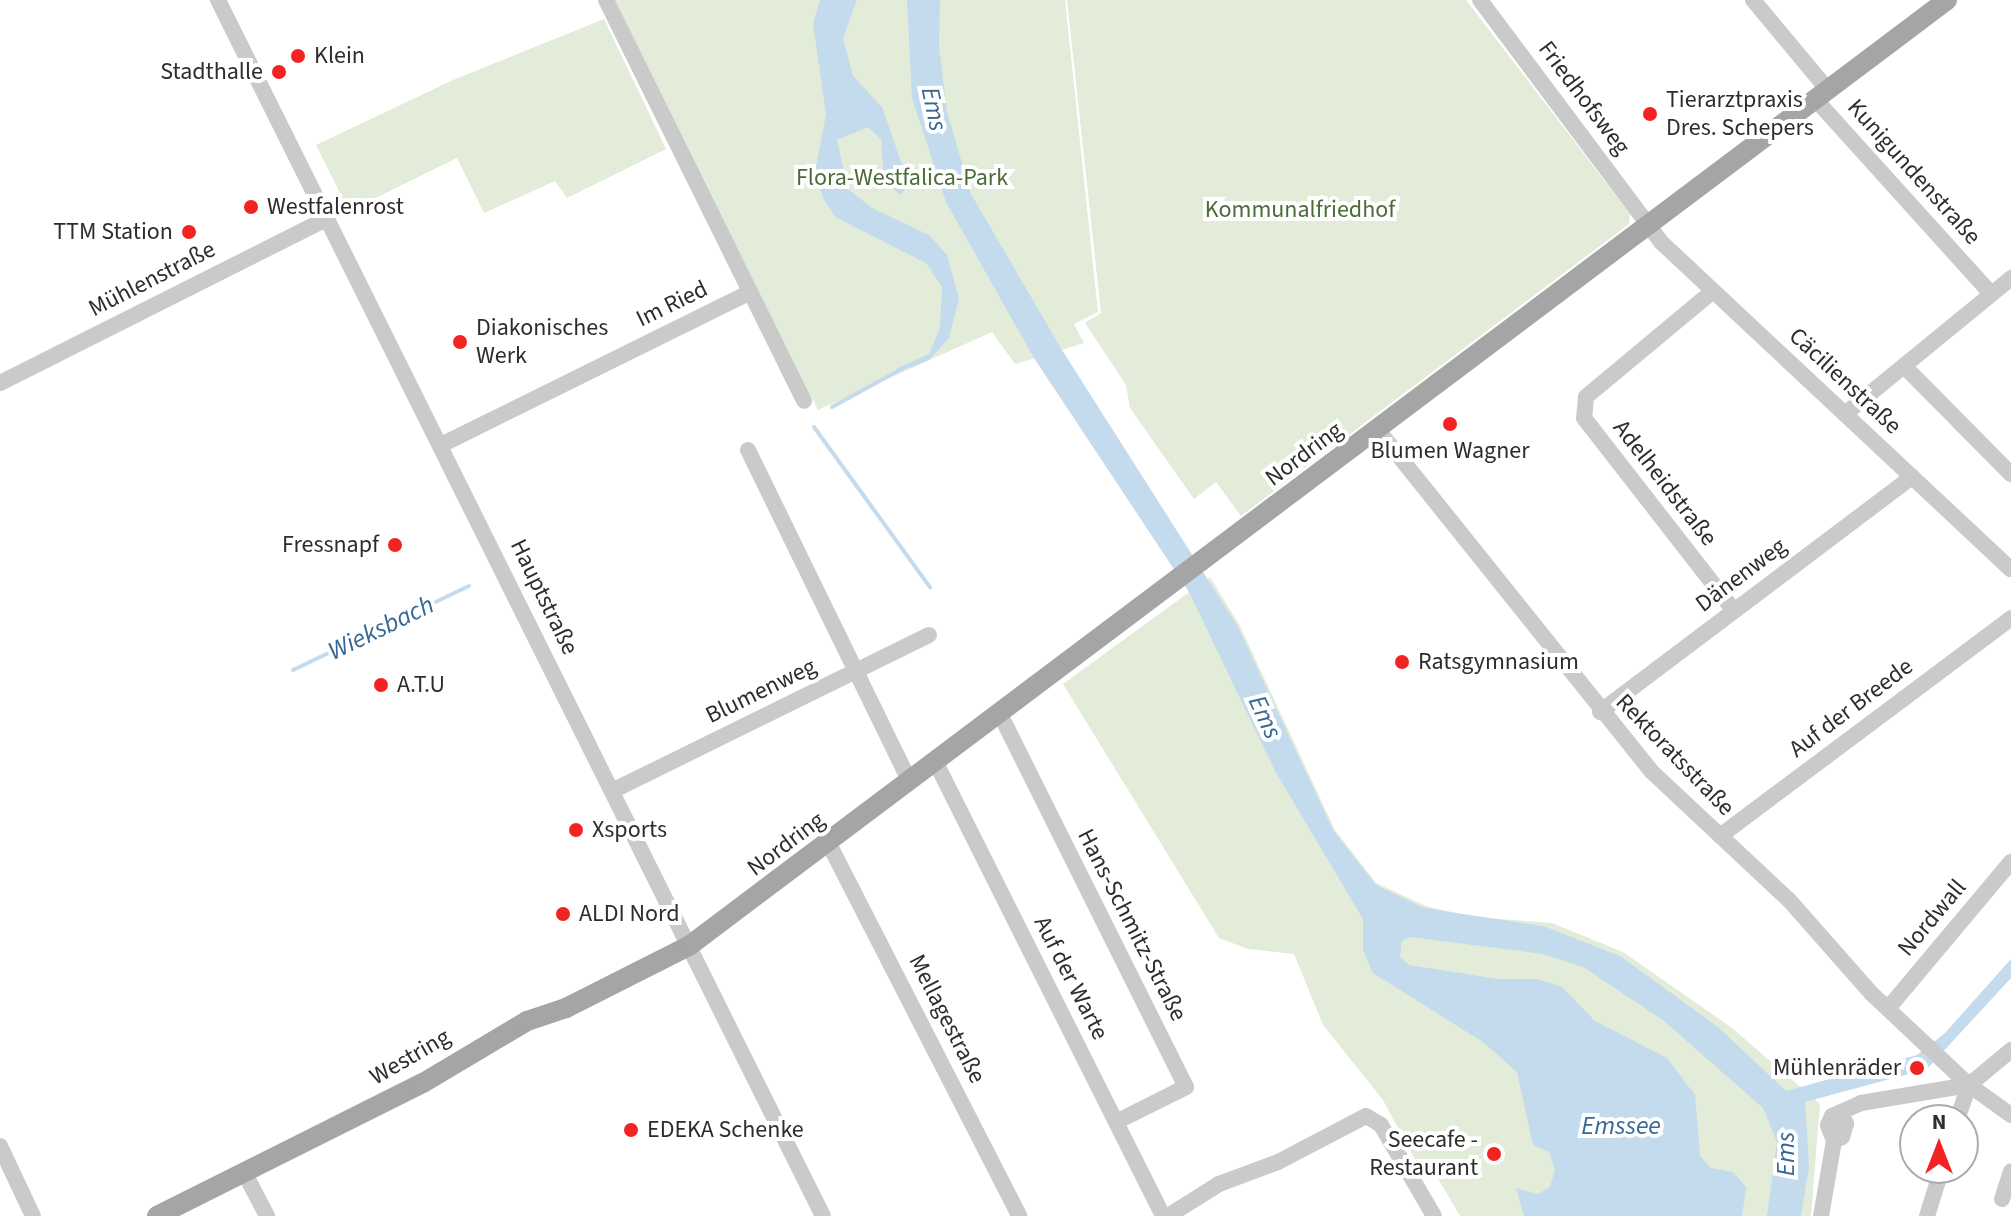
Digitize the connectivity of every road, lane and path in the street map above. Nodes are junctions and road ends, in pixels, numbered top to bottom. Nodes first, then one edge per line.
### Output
1 (218, 0) edge
2 (606, 0) edge
3 (1480, 0) edge
4 (1753, 0) edge
5 (1947, 0) edge
6 (1822, 95) junction
7 (326, 219) junction
8 (1649, 226) junction
9 (2011, 278) edge
10 (1713, 291) junction
11 (751, 292) junction
12 (1991, 294) junction
13 (1904, 366) junction
14 (0, 383) edge
15 (804, 401) dead end
16 (1845, 414) junction
17 (1378, 430) junction
18 (443, 444) junction
19 (748, 450) dead end
20 (2011, 474) edge
21 (1912, 477) junction
22 (2011, 569) edge
23 (1734, 611) junction
24 (2011, 618) edge
25 (929, 635) dead end
26 (854, 671) junction
27 (1600, 712) junction
28 (1000, 714) junction
29 (936, 763) junction
30 (910, 782) junction
31 (614, 790) junction
32 (1720, 836) junction
33 (829, 844) junction
34 (2011, 862) edge
35 (689, 946) junction
36 (1890, 1006) junction
37 (2011, 1050) edge
38 (1969, 1085) junction
39 (1962, 1104) edge
40 (2011, 1115) edge
41 (1116, 1122) junction
42 (0, 1146) edge
43 (2011, 1171) edge
44 (244, 1172) junction
45 (1937, 1184) edge
46 (2002, 1199) dead end
47 (33, 1216) edge
48 (157, 1216) edge
49 (267, 1216) edge
50 (823, 1216) edge
51 (1019, 1216) edge
52 (1165, 1216) edge
53 (1434, 1216) edge
54 (1821, 1216) edge
55 (1927, 1216) edge

1 - 7 street, Hauptstraße
2 - 11 street
3 - 8 street, Friedhofsweg
4 - 6 street, Kunigundenstraße
5 - 6 main road, Nordring
6 - 8 main road, Nordring
6 - 12 street, Kunigundenstraße
7 - 14 street, Mühlenstraße
7 - 18 street, Hauptstraße
8 - 10 street, Cäcilienstraße
8 - 17 main road, Nordring
9 - 12 street
10 - 16 street, Cäcilienstraße
10 - 23 street, Adelheidstraße
11 - 15 street
11 - 18 street, Im Ried
12 - 13 street
13 - 16 street
13 - 20 street
16 - 21 street, Cäcilienstraße
17 - 27 street, Rektoratsstraße
17 - 28 main road, Nordring
18 - 31 street, Hauptstraße
19 - 26 street
21 - 22 street, Cäcilienstraße
21 - 23 street, Dänenweg
23 - 27 street, Dänenweg
24 - 32 street, Auf der Breede
25 - 26 street, Blumenweg
26 - 30 street
26 - 31 street, Blumenweg
27 - 32 street, Rektoratsstraße
28 - 29 main road, Nordring
28 - 41 street, Hans-Schmitz-Straße
29 - 30 main road, Nordring
29 - 41 street, Auf der Warte
30 - 33 main road, Nordring
31 - 35 street, Hauptstraße
32 - 36 street, Rektoratsstraße
33 - 35 main road, Nordring
33 - 51 street, Mellagestraße
34 - 36 street, Nordwall
35 - 44 main road, Westring
35 - 50 street, Hauptstraße
36 - 38 street, Rektoratsstraße
37 - 38 street
38 - 39 street
38 - 40 street, Rektoratsstraße
38 - 54 street
41 - 52 street, Auf der Warte
42 - 47 street
43 - 46 street
44 - 48 main road, Westring
44 - 49 street
45 - 55 street
52 - 53 street

